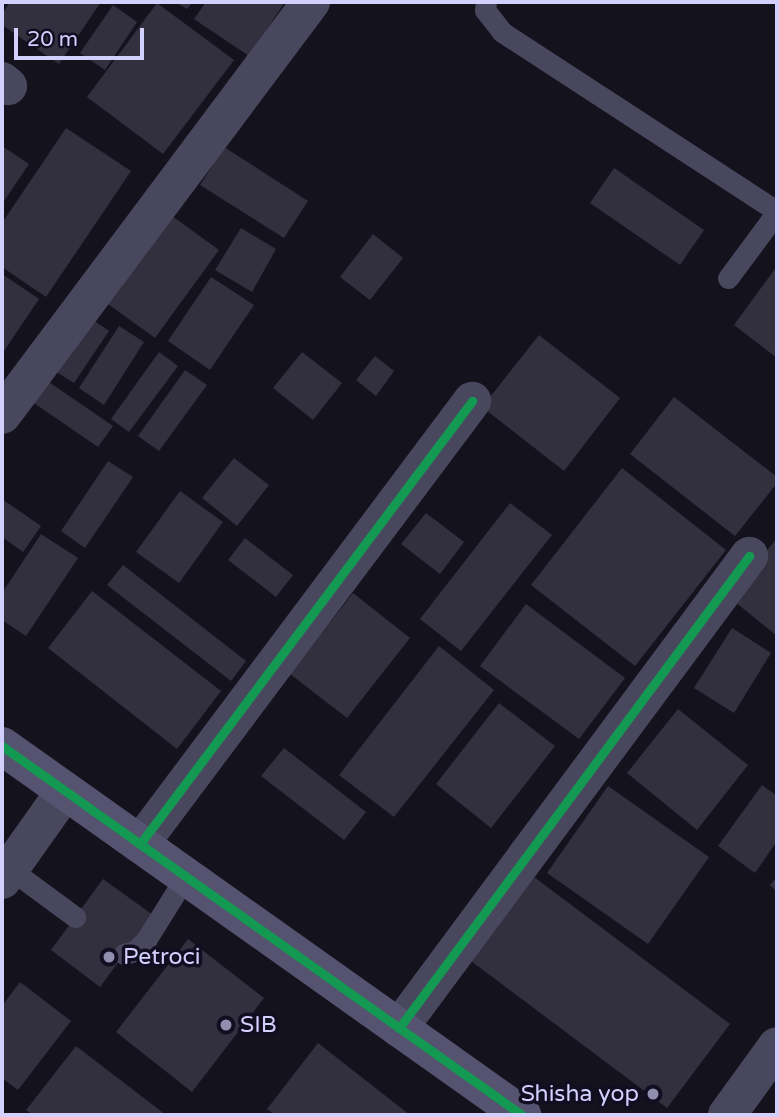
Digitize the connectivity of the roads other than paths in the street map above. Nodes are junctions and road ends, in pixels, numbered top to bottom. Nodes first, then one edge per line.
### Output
1 (311, 2) edge
2 (486, 2) edge
3 (777, 211) edge
4 (729, 278) dead end
5 (472, 401) dead end
6 (2, 415) edge
7 (749, 556) dead end
8 (2, 746) edge
9 (65, 791) junction
10 (140, 844) junction
11 (6, 875) edge
12 (186, 876) junction
13 (75, 917) dead end
14 (124, 954) dead end
15 (400, 1028) junction
16 (777, 1046) edge
17 (522, 1115) edge
18 (727, 1115) edge

1 - 6 street
2 - 3 lane
3 - 4 lane
5 - 10 street
7 - 15 street
8 - 9 street
9 - 10 street
9 - 11 street
10 - 12 street
11 - 13 lane
12 - 14 lane
12 - 15 street
15 - 17 street
16 - 18 street

